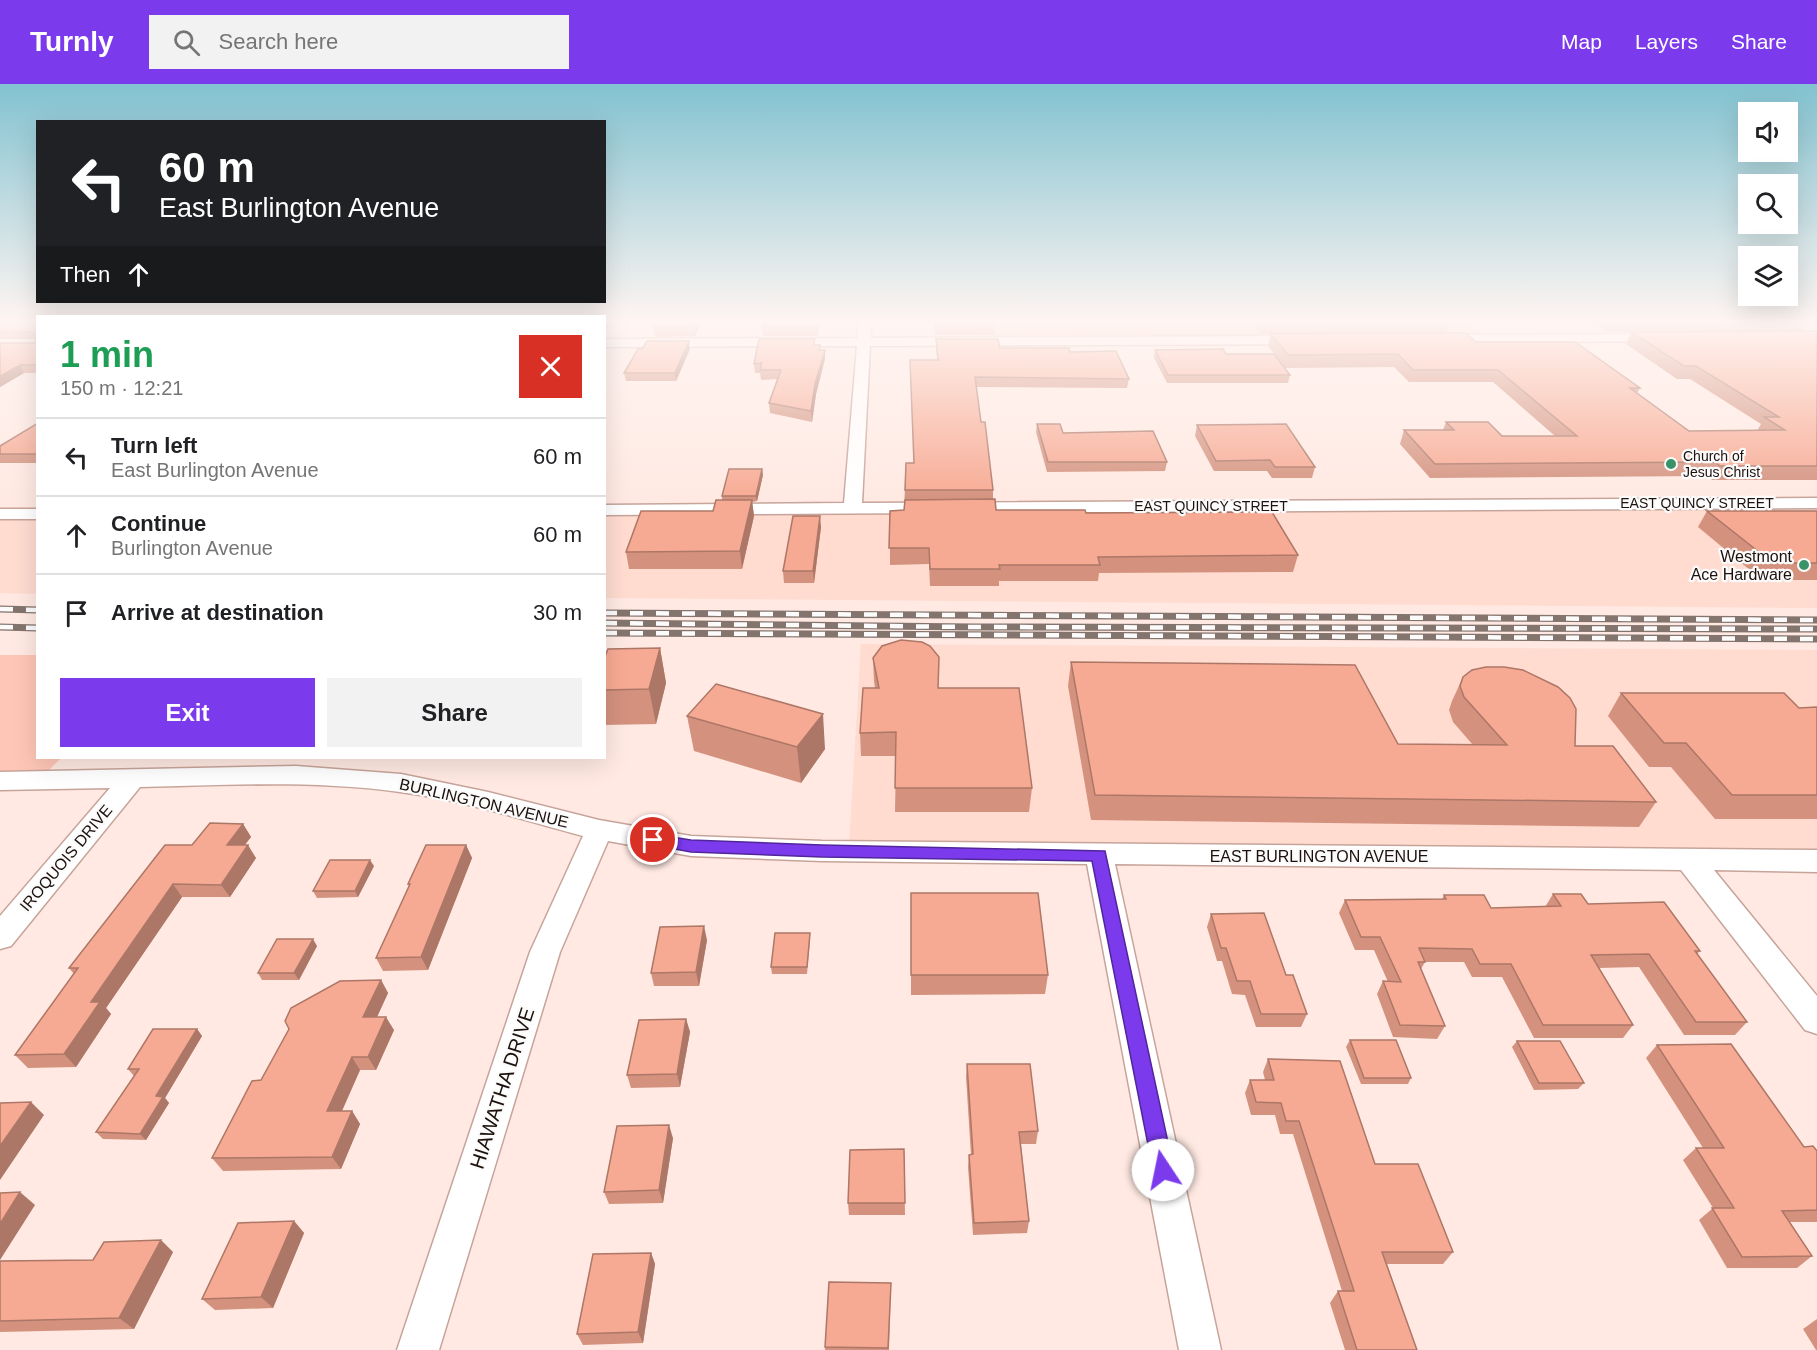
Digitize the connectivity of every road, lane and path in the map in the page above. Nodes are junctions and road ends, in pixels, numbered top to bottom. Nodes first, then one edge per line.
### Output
1 (861, 382) edge
2 (1817, 503) edge
3 (853, 508) junction
4 (606, 510) edge
5 (0, 514) edge
6 (36, 514) edge
7 (132, 779) junction
8 (0, 782) edge
9 (599, 830) junction
10 (822, 851) joint
11 (1099, 855) junction
12 (1690, 861) junction
13 (1817, 861) edge
14 (0, 937) edge
15 (1817, 1020) edge
16 (418, 1350) edge
17 (1200, 1350) edge

1 - 3 street
2 - 3 street, EAST QUINCY STREET
3 - 4 street, EAST QUINCY STREET
5 - 6 street
7 - 8 street, BURLINGTON AVENUE
7 - 9 street, BURLINGTON AVENUE
7 - 14 street, IROQUOIS DRIVE
9 - 10 street, BURLINGTON AVENUE
9 - 16 street, HIAWATHA DRIVE
10 - 11 street, EAST BURLINGTON AVENUE
11 - 12 street, EAST BURLINGTON AVENUE
11 - 17 street
12 - 13 street, EAST BURLINGTON AVENUE
12 - 15 street

